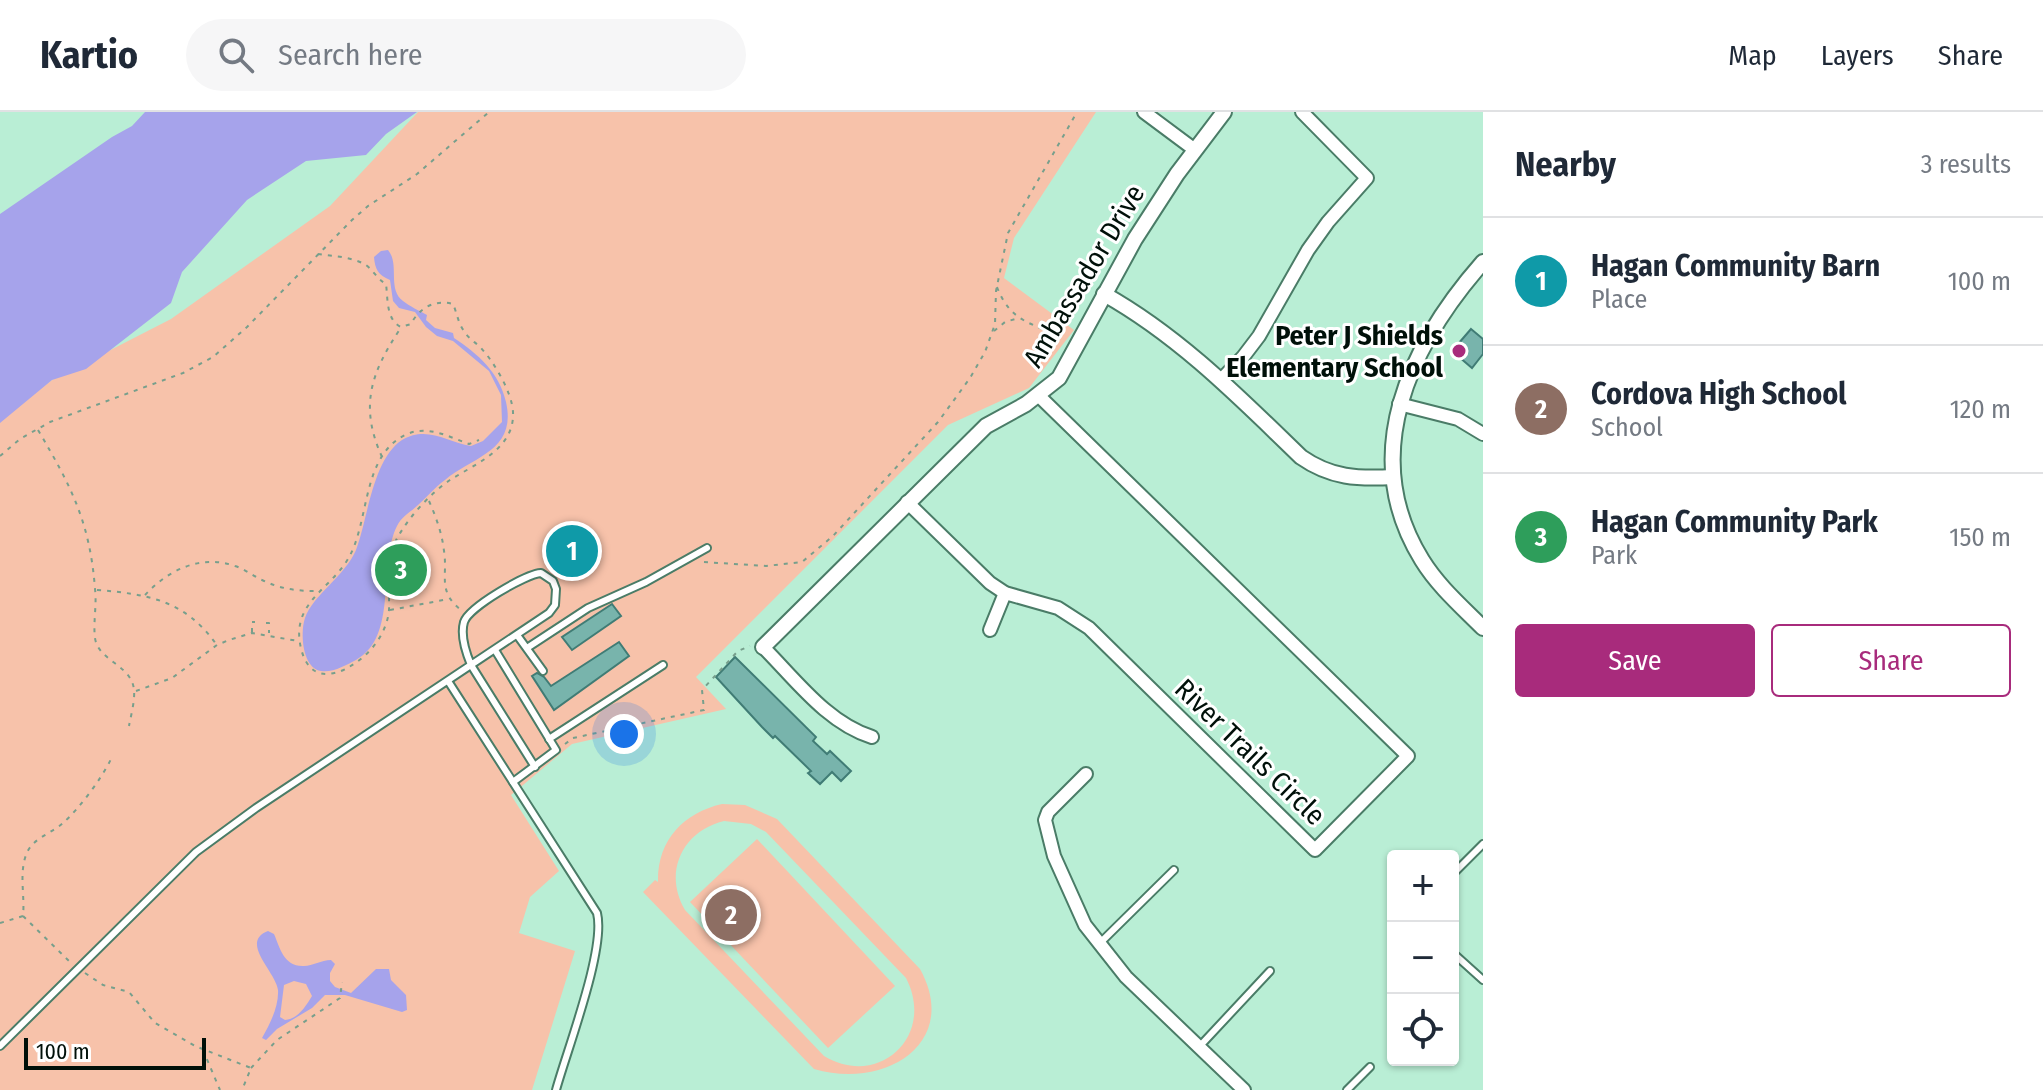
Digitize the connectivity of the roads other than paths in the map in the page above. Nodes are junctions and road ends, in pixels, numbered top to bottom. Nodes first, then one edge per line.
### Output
1 (1144, 112) edge
2 (1224, 112) edge
3 (1302, 112) edge
4 (1195, 150) junction
5 (1483, 262) edge
6 (1104, 294) junction
7 (1221, 380) junction
8 (1038, 395) junction
9 (1399, 404) junction
10 (1483, 434) edge
11 (1393, 477) junction
12 (907, 502) junction
13 (707, 548) dead end
14 (1005, 593) junction
15 (1483, 628) edge
16 (990, 630) dead end
17 (517, 635) junction
18 (763, 647) joint
19 (527, 648) junction
20 (495, 650) junction
21 (471, 665) junction
22 (663, 665) dead end
23 (543, 671) dead end
24 (448, 681) junction
25 (872, 737) dead end
26 (549, 739) junction
27 (535, 767) junction
28 (1086, 774) dead end
29 (513, 782) junction
30 (1483, 844) edge
31 (1459, 868) edge
32 (1174, 870) dead end
33 (1100, 943) junction
34 (1459, 958) edge
35 (1270, 971) dead end
36 (1483, 980) edge
37 (0, 1046) edge
38 (1199, 1047) junction
39 (1370, 1067) dead end
40 (556, 1090) edge
41 (1244, 1090) edge
42 (1347, 1090) edge

1 - 4 street
2 - 4 street, Ambassador Drive
3 - 7 street
4 - 6 street, Ambassador Drive
5 - 9 street
6 - 7 street
6 - 8 street, Ambassador Drive
7 - 11 street
8 - 12 street, Ambassador Drive
8 - 14 street, River Trails Circle
9 - 10 street
9 - 11 street
11 - 15 street
12 - 14 street, River Trails Circle
12 - 18 street, Ambassador Drive
13 - 19 lane
14 - 16 street
17 - 19 lane
17 - 20 lane
17 - 21 lane
18 - 25 street
19 - 23 lane
20 - 21 lane
20 - 26 lane
21 - 24 lane
21 - 27 lane
22 - 26 lane
24 - 29 lane
24 - 37 lane
26 - 27 lane
27 - 29 lane
28 - 33 street
29 - 40 lane
30 - 31 lane
32 - 33 lane
33 - 38 street
34 - 36 lane
35 - 38 lane
38 - 41 street
39 - 42 lane

